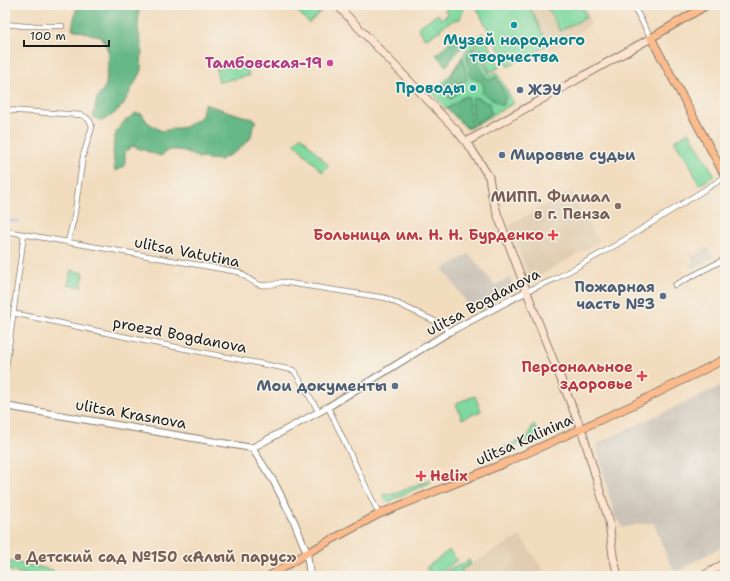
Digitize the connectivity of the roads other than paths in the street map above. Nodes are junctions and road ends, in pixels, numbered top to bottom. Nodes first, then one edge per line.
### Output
1 (337, 5) edge
2 (633, 5) edge
3 (707, 5) edge
4 (5, 24) edge
5 (62, 26) dead end
6 (651, 38) junction
7 (5, 110) edge
8 (466, 142) junction
9 (725, 176) edge
10 (5, 231) edge
11 (24, 234) junction
12 (68, 241) junction
13 (725, 259) edge
14 (675, 285) dead end
15 (527, 291) junction
16 (13, 313) junction
17 (449, 332) junction
18 (725, 359) edge
19 (5, 375) edge
20 (5, 406) edge
21 (328, 407) junction
22 (319, 412) junction
23 (581, 429) junction
24 (252, 448) junction
25 (379, 514) junction
26 (307, 553) junction
27 (725, 563) edge
28 (269, 576) edge
29 (310, 576) edge
30 (618, 576) edge
31 (704, 576) edge

1 - 8 main road
2 - 6 street
3 - 6 main road
4 - 5 street
6 - 8 main road
6 - 9 main road
7 - 12 street
8 - 15 main road
9 - 15 street, ulitsa Bogdanova
10 - 11 street, ulitsa Vatutina
11 - 12 street, ulitsa Vatutina
11 - 16 street
12 - 17 street, ulitsa Vatutina
13 - 14 street
15 - 17 street, ulitsa Bogdanova
15 - 23 main road
16 - 19 street
16 - 22 street, proezd Bogdanova
17 - 21 street, ulitsa Bogdanova
18 - 23 main road, ulitsa Kalinina
20 - 24 street, ulitsa Krasnova
21 - 22 street, ulitsa Bogdanova
21 - 25 street
22 - 24 street, ulitsa Bogdanova
23 - 25 main road, ulitsa Kalinina
23 - 30 main road
24 - 26 street
25 - 26 main road, ulitsa Kalinina
26 - 28 main road, ulitsa Kalinina
26 - 29 street
27 - 31 main road

